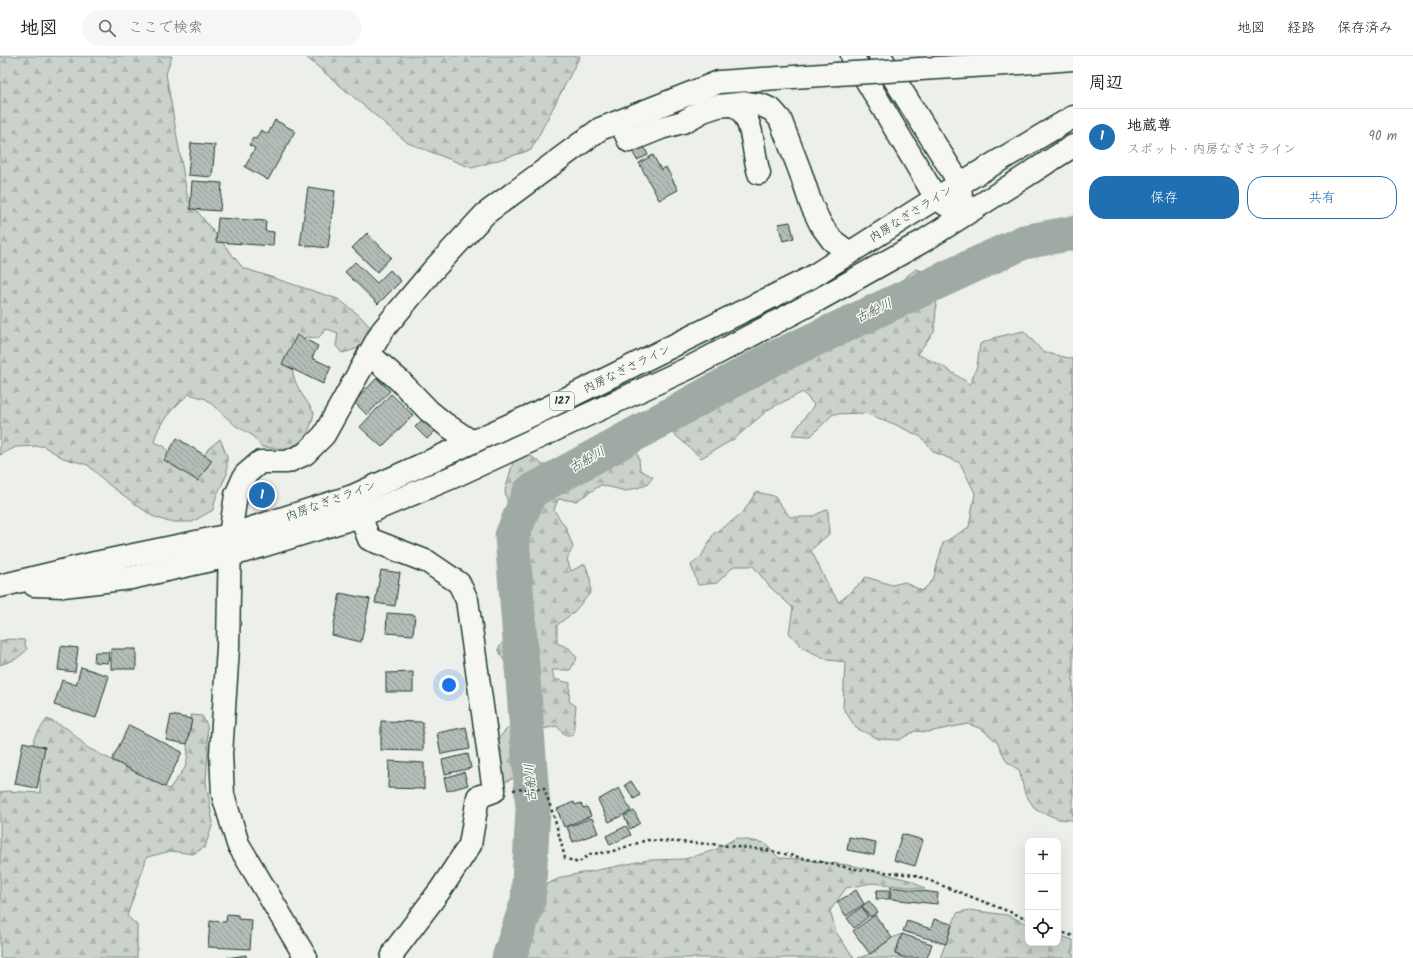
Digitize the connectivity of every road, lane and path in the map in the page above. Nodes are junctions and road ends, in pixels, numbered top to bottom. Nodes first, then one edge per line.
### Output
1 (852, 56) edge
2 (880, 56) edge
3 (1073, 59) edge
4 (732, 105) junction
5 (1073, 117) edge
6 (620, 122) junction
7 (1073, 146) edge
8 (759, 173) dead end
9 (960, 184) junction
10 (936, 198) junction
11 (963, 215) junction
12 (849, 253) junction
13 (369, 354) junction
14 (472, 442) junction
15 (356, 506) junction
16 (230, 545) junction
17 (4, 585) edge
18 (519, 790) dead end
19 (1025, 918) edge
20 (1061, 932) edge
21 (1073, 936) edge
22 (306, 958) edge
23 (392, 958) edge

1 - 10 main road
2 - 9 main road
3 - 6 main road, bridge
4 - 6 main road
4 - 8 main road
4 - 12 main road
5 - 9 main road, 内房なぎさライン / 127
6 - 13 main road
7 - 11 main road, 内房なぎさライン / 127
9 - 10 main road, 内房なぎさライン / 127
9 - 11 main road
10 - 11 main road
10 - 12 main road, 内房なぎさライン / 127
11 - 15 main road, 内房なぎさライン / 127
12 - 14 main road, 内房なぎさライン / 127
13 - 14 main road
13 - 16 main road
14 - 15 main road, 内房なぎさライン / 127
15 - 16 main road, 内房なぎさライン / 127
15 - 23 main road
16 - 17 main road, 内房なぎさライン / 127
16 - 22 main road
18 - 19 path
20 - 21 path

